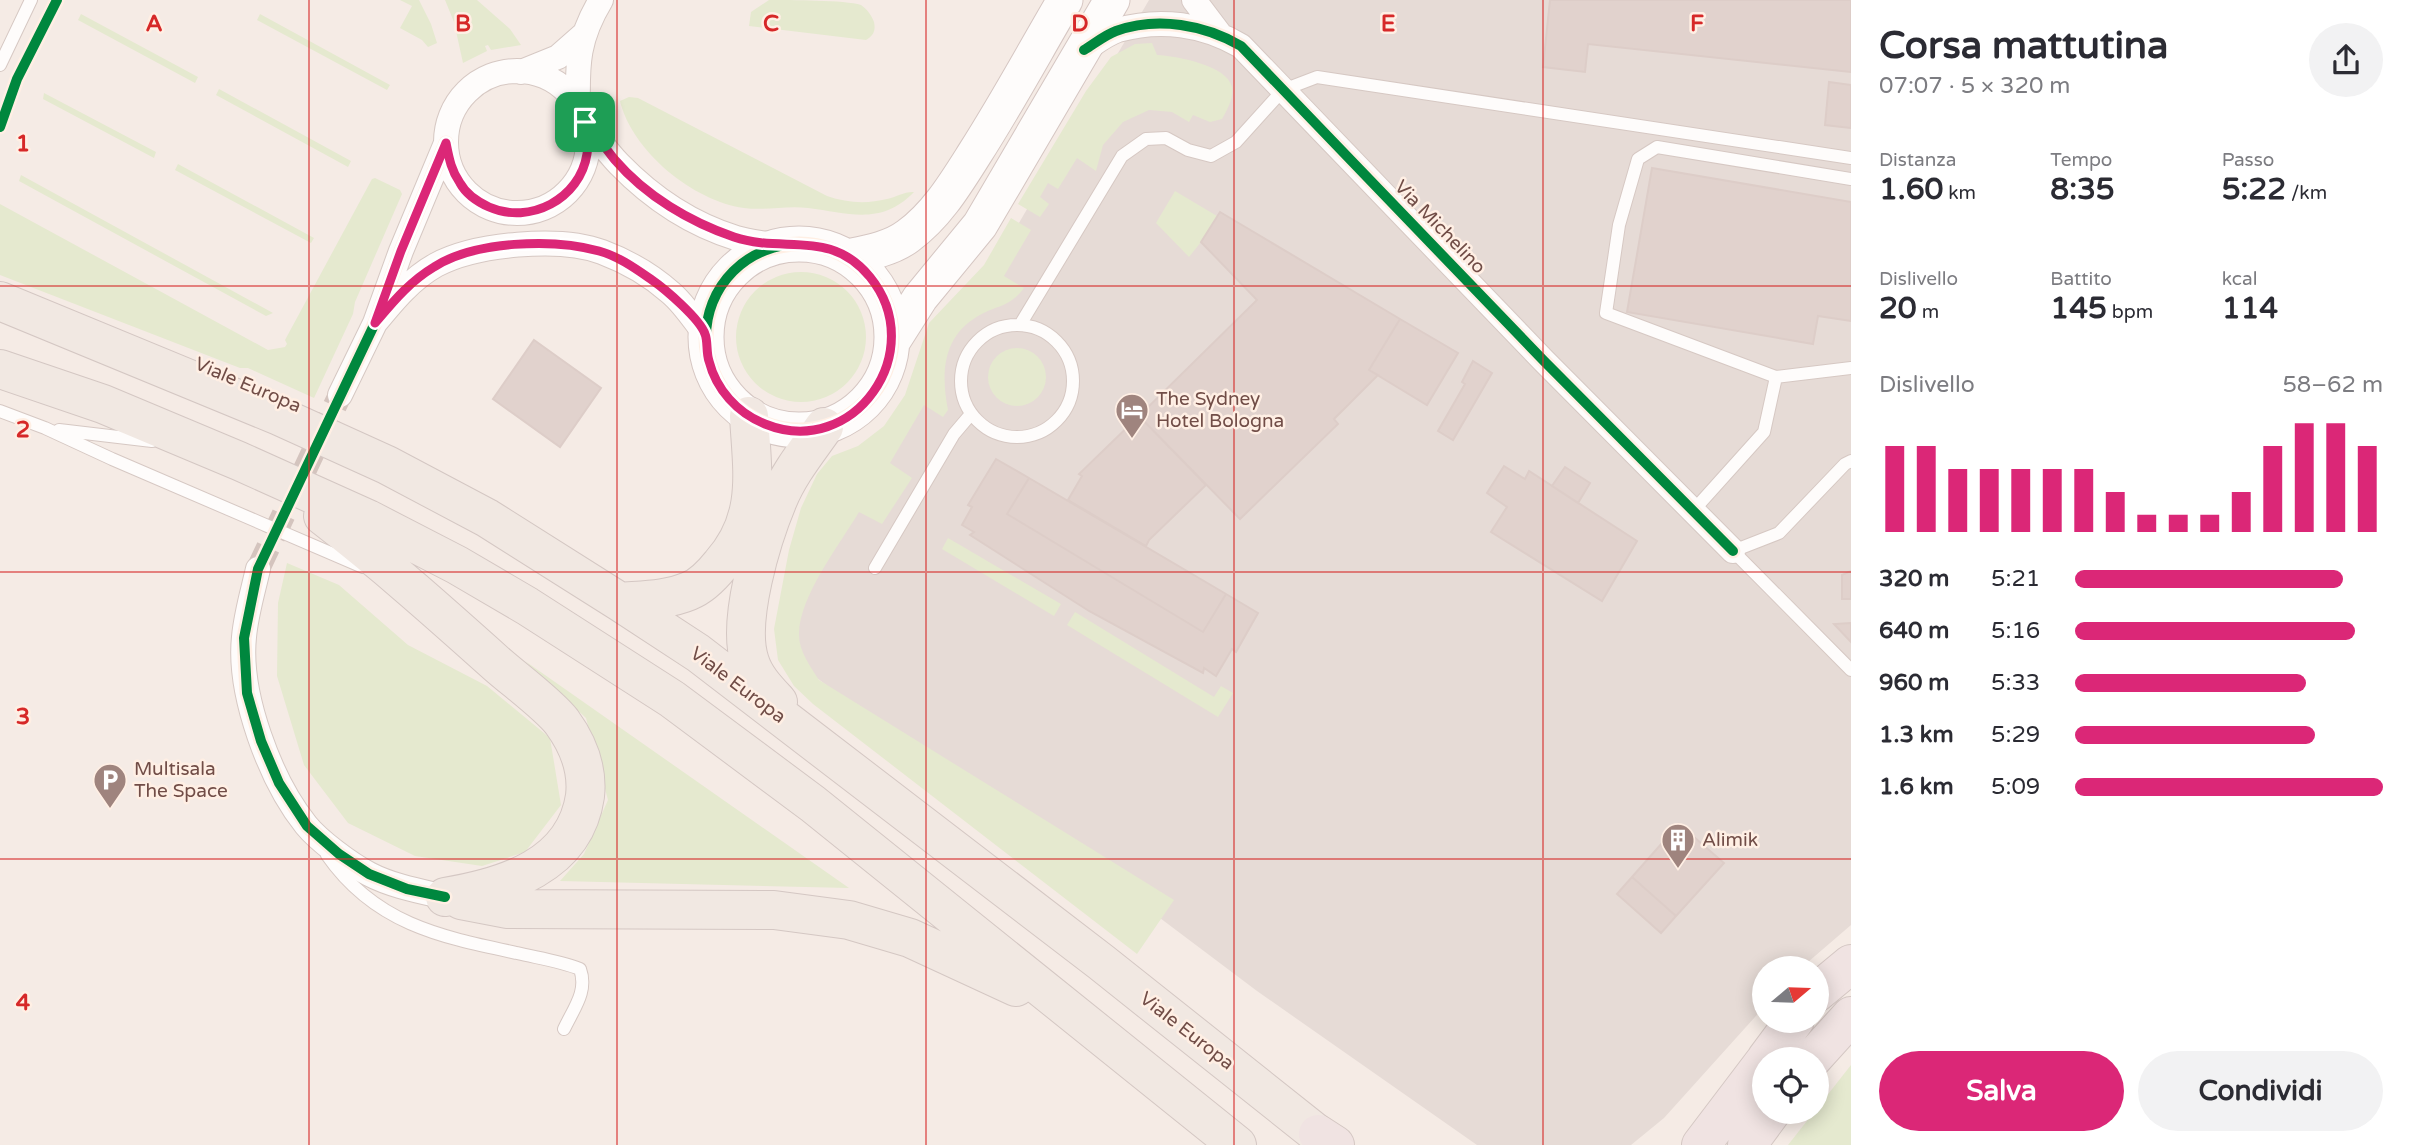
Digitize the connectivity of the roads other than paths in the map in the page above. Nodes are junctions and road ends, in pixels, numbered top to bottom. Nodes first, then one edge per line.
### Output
1 (32, 0) edge
2 (601, 0) edge
3 (1065, 0) edge
4 (1112, 0) edge
5 (1194, 0) edge
6 (1219, 33) junction
7 (583, 35) junction
8 (1084, 50) junction
9 (0, 65) edge
10 (521, 72) junction
11 (1283, 90) junction
12 (581, 114) junction
13 (446, 143) junction
14 (1851, 158) edge
15 (1851, 179) edge
16 (523, 214) junction
17 (778, 246) junction
18 (600, 251) junction
19 (847, 257) junction
20 (0, 301) edge
21 (375, 323) junction
22 (1020, 325) junction
23 (705, 334) junction
24 (892, 342) junction
25 (1851, 368) edge
26 (0, 369) edge
27 (1776, 377) junction
28 (340, 395) tunnel mouth
29 (0, 411) edge
30 (971, 414) junction
31 (749, 416) junction
32 (824, 427) junction
33 (45, 428) junction
34 (225, 455) junction
35 (1851, 461) edge
36 (1693, 511) junction
37 (1732, 551) junction
38 (875, 568) dead end
39 (258, 569) tunnel mouth
40 (407, 584) junction
41 (620, 602) junction
42 (1851, 670) edge
43 (307, 826) junction
44 (445, 897) junction
45 (1101, 962) junction
46 (1851, 964) edge
47 (1829, 981) edge
48 (1851, 1016) edge
49 (1077, 1018) junction
50 (564, 1029) dead end
51 (1823, 1047) edge
52 (1752, 1077) edge
53 (1762, 1124) edge
54 (1328, 1141) edge
55 (1237, 1145) edge
56 (1701, 1145) edge
57 (1747, 1145) edge

1 - 9 lane
2 - 7 street
3 - 19 street
4 - 8 street, Via Michelino
5 - 6 street, Via Michelino
6 - 8 street, Via Michelino
6 - 11 street, Via Michelino
7 - 10 street
7 - 12 street
8 - 24 street, Via Michelino
10 - 12 street
10 - 13 street
11 - 14 lane
11 - 22 lane
11 - 36 street, Via Michelino
12 - 16 street
12 - 17 street
13 - 16 street
13 - 21 street
15 - 27 lane
16 - 18 street
17 - 19 street
17 - 23 street
18 - 21 street
18 - 23 street
19 - 24 street
20 - 41 main road, Viale Europa
21 - 28 street
22 - 30 lane
22 - 30 lane
23 - 31 street
24 - 32 street
25 - 27 lane
26 - 34 main road
27 - 36 lane
29 - 33 lane
30 - 38 lane
31 - 32 street
31 - 41 main road
32 - 45 main road
33 - 34 lane
33 - 40 lane
34 - 40 main road
34 - 49 main road
35 - 37 lane
36 - 37 street, Via Michelino
37 - 42 lane
39 - 43 street
40 - 44 main road
41 - 45 main road, Viale Europa
43 - 44 street
43 - 50 lane
44 - 49 main road
45 - 54 main road, Viale Europa
46 - 47 highway
48 - 51 highway
49 - 55 main road
52 - 56 highway
53 - 57 highway

